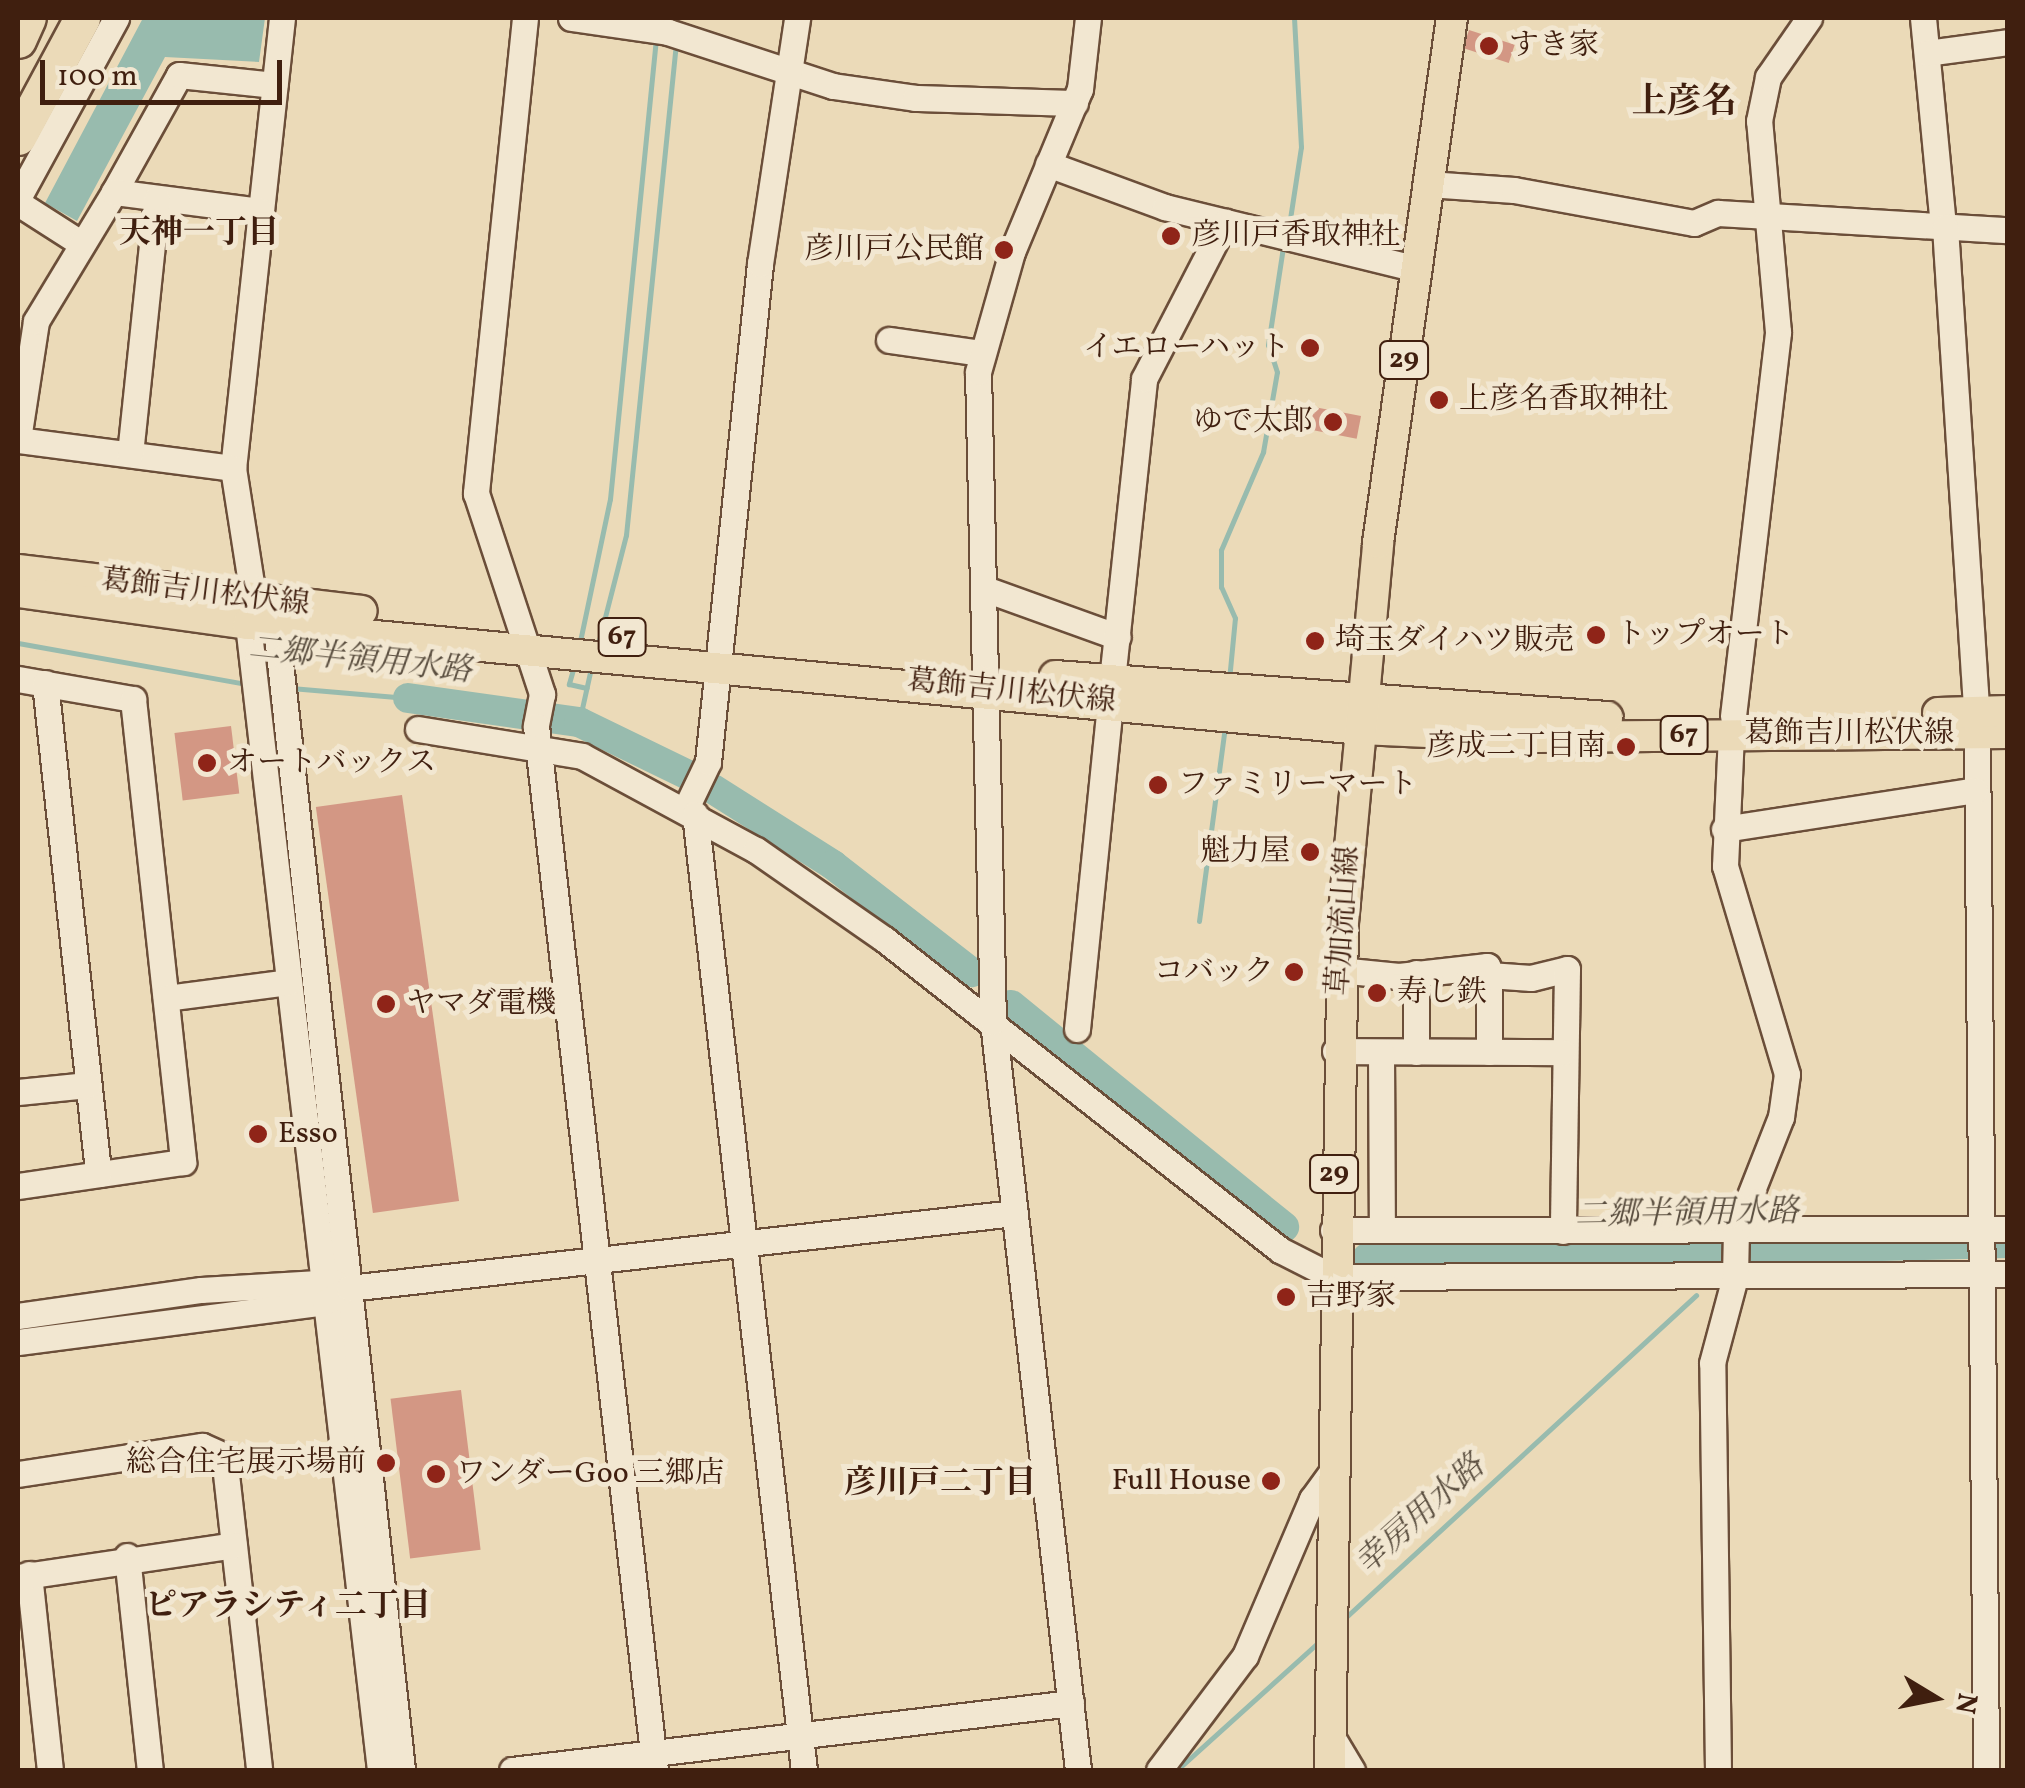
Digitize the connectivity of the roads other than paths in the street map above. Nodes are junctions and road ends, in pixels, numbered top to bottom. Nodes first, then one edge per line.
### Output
1 (28, 18) edge
2 (57, 18) edge
3 (82, 18) edge
4 (116, 18) edge
5 (282, 18) edge
6 (526, 18) edge
7 (571, 18) edge
8 (797, 18) edge
9 (1088, 18) edge
10 (1452, 18) edge
11 (1809, 18) edge
12 (1923, 18) edge
13 (18, 40) edge
14 (2008, 42) edge
15 (1926, 53) junction
16 (791, 77) junction
17 (274, 85) junction
18 (18, 99) edge
19 (1075, 103) junction
20 (18, 137) edge
21 (1048, 164) junction
22 (1428, 184) junction
23 (114, 192) junction
24 (157, 198) junction
25 (18, 200) edge
26 (261, 211) junction
27 (1764, 216) junction
28 (1225, 222) junction
29 (1944, 227) junction
30 (2008, 230) edge
31 (82, 244) junction
32 (1416, 269) junction
33 (889, 340) dead end
34 (980, 352) junction
35 (18, 439) edge
36 (130, 454) junction
37 (233, 468) junction
38 (18, 570) edge
39 (986, 588) junction
40 (18, 592) edge
41 (259, 617) junction
42 (1118, 637) junction
43 (526, 638) junction
44 (721, 655) junction
45 (18, 679) edge
46 (988, 680) junction
47 (44, 683) junction
48 (1111, 691) junction
49 (2008, 711) edge
50 (1362, 716) junction
51 (1976, 722) junction
52 (1732, 725) junction
53 (418, 729) dead end
54 (2008, 733) edge
55 (537, 734) junction
56 (1975, 790) junction
57 (693, 803) junction
58 (1724, 830) junction
59 (1340, 970) junction
60 (1416, 973) junction
61 (1489, 975) junction
62 (289, 982) junction
63 (166, 998) junction
64 (992, 1022) junction
65 (1076, 1029) dead end
66 (1335, 1052) junction
67 (1381, 1052) junction
68 (1416, 1052) junction
69 (1489, 1052) junction
70 (1564, 1052) junction
71 (88, 1085) junction
72 (18, 1092) edge
73 (98, 1174) junction
74 (18, 1186) edge
75 (1015, 1213) junction
76 (2008, 1229) edge
77 (1382, 1230) junction
78 (1736, 1230) junction
79 (1564, 1231) junction
80 (1341, 1236) junction
81 (743, 1243) junction
82 (1491, 1243) dead end
83 (1978, 1248) junction
84 (598, 1259) junction
85 (1735, 1267) junction
86 (2008, 1274) edge
87 (1333, 1278) junction
88 (348, 1288) junction
89 (324, 1290) junction
90 (18, 1316) edge
91 (18, 1342) edge
92 (1334, 1469) junction
93 (18, 1474) edge
94 (234, 1544) junction
95 (127, 1556) junction
96 (24, 1576) edge
97 (1070, 1703) junction
98 (1332, 1737) junction
99 (800, 1739) junction
100 (654, 1762) edge
101 (50, 1770) edge
102 (150, 1770) edge
103 (259, 1770) edge
104 (380, 1770) edge
105 (402, 1770) edge
106 (512, 1770) edge
107 (804, 1770) edge
108 (1078, 1770) edge
109 (1159, 1770) edge
110 (1330, 1770) edge
111 (1352, 1770) edge
112 (1718, 1770) edge
113 (1986, 1770) edge

1 - 13 highway
2 - 18 highway
3 - 20 highway
4 - 25 street
5 - 17 street
6 - 43 street
7 - 16 street
8 - 16 street
9 - 19 street
10 - 22 main road, 草加流山線 / 29
11 - 27 street
12 - 15 street
14 - 15 street
15 - 29 street
16 - 19 street
16 - 44 street
17 - 23 street
17 - 26 street
19 - 21 street
21 - 28 street
21 - 34 street
22 - 27 street
22 - 32 main road, 草加流山線 / 29
23 - 24 street
23 - 31 street
24 - 26 street
24 - 36 street
25 - 31 street
26 - 37 street
27 - 29 street
27 - 52 street
28 - 32 street
28 - 42 street
29 - 30 street
29 - 51 street
31 - 35 street
32 - 50 main road, 草加流山線 / 29
33 - 34 street
34 - 39 street
35 - 36 street
36 - 37 street
37 - 41 street
38 - 41 main road, 葛飾吉川松伏線 / 67
39 - 42 street
39 - 46 street
40 - 41 main road, 葛飾吉川松伏線 / 67
41 - 43 main road, 葛飾吉川松伏線 / 67
41 - 62 street
41 - 88 street
42 - 48 street
43 - 44 main road, 葛飾吉川松伏線 / 67
43 - 55 street
44 - 46 main road, 葛飾吉川松伏線 / 67
44 - 57 street
45 - 47 street
46 - 48 main road, 葛飾吉川松伏線 / 67
46 - 64 street
47 - 63 street
47 - 71 street
48 - 50 main road, 葛飾吉川松伏線 / 67
48 - 65 street
49 - 51 main road, 葛飾吉川松伏線 / 67
50 - 52 main road, 葛飾吉川松伏線 / 67
50 - 59 main road, 草加流山線 / 29
51 - 52 main road, 葛飾吉川松伏線 / 67
51 - 54 main road, 葛飾吉川松伏線 / 67
51 - 56 street
52 - 58 street
53 - 55 street
55 - 57 street
55 - 84 street
56 - 58 street
56 - 83 street
57 - 64 street
57 - 81 street
58 - 78 street
59 - 60 street
59 - 66 main road, 草加流山線 / 29
60 - 61 street
60 - 68 street
61 - 69 street
61 - 70 street
62 - 63 street
62 - 89 street
63 - 73 street
64 - 75 street
64 - 87 street
66 - 67 street
66 - 80 main road, 草加流山線 / 29
67 - 68 street
67 - 77 street
68 - 69 street
69 - 70 street
70 - 79 street
71 - 72 street
71 - 73 street
73 - 74 street
75 - 81 street
75 - 97 street
76 - 83 street
77 - 79 street
77 - 80 street
78 - 79 street
78 - 83 street
78 - 85 street
80 - 82 street
80 - 87 main road, 草加流山線 / 29
81 - 84 street
81 - 99 street
83 - 85 street
83 - 86 street
83 - 113 street
84 - 88 street
84 - 100 street
85 - 87 street
85 - 112 street
87 - 92 main road, 草加流山線 / 29
88 - 89 street
88 - 105 street
89 - 90 street
89 - 91 street
89 - 104 street
92 - 98 main road, 草加流山線 / 29
92 - 109 street
93 - 94 street
94 - 95 street
94 - 103 street
95 - 96 street
95 - 102 street
96 - 101 street
97 - 99 street
97 - 108 street
98 - 110 main road, 草加流山線 / 29
98 - 111 street
99 - 100 street
99 - 107 street
100 - 106 street

